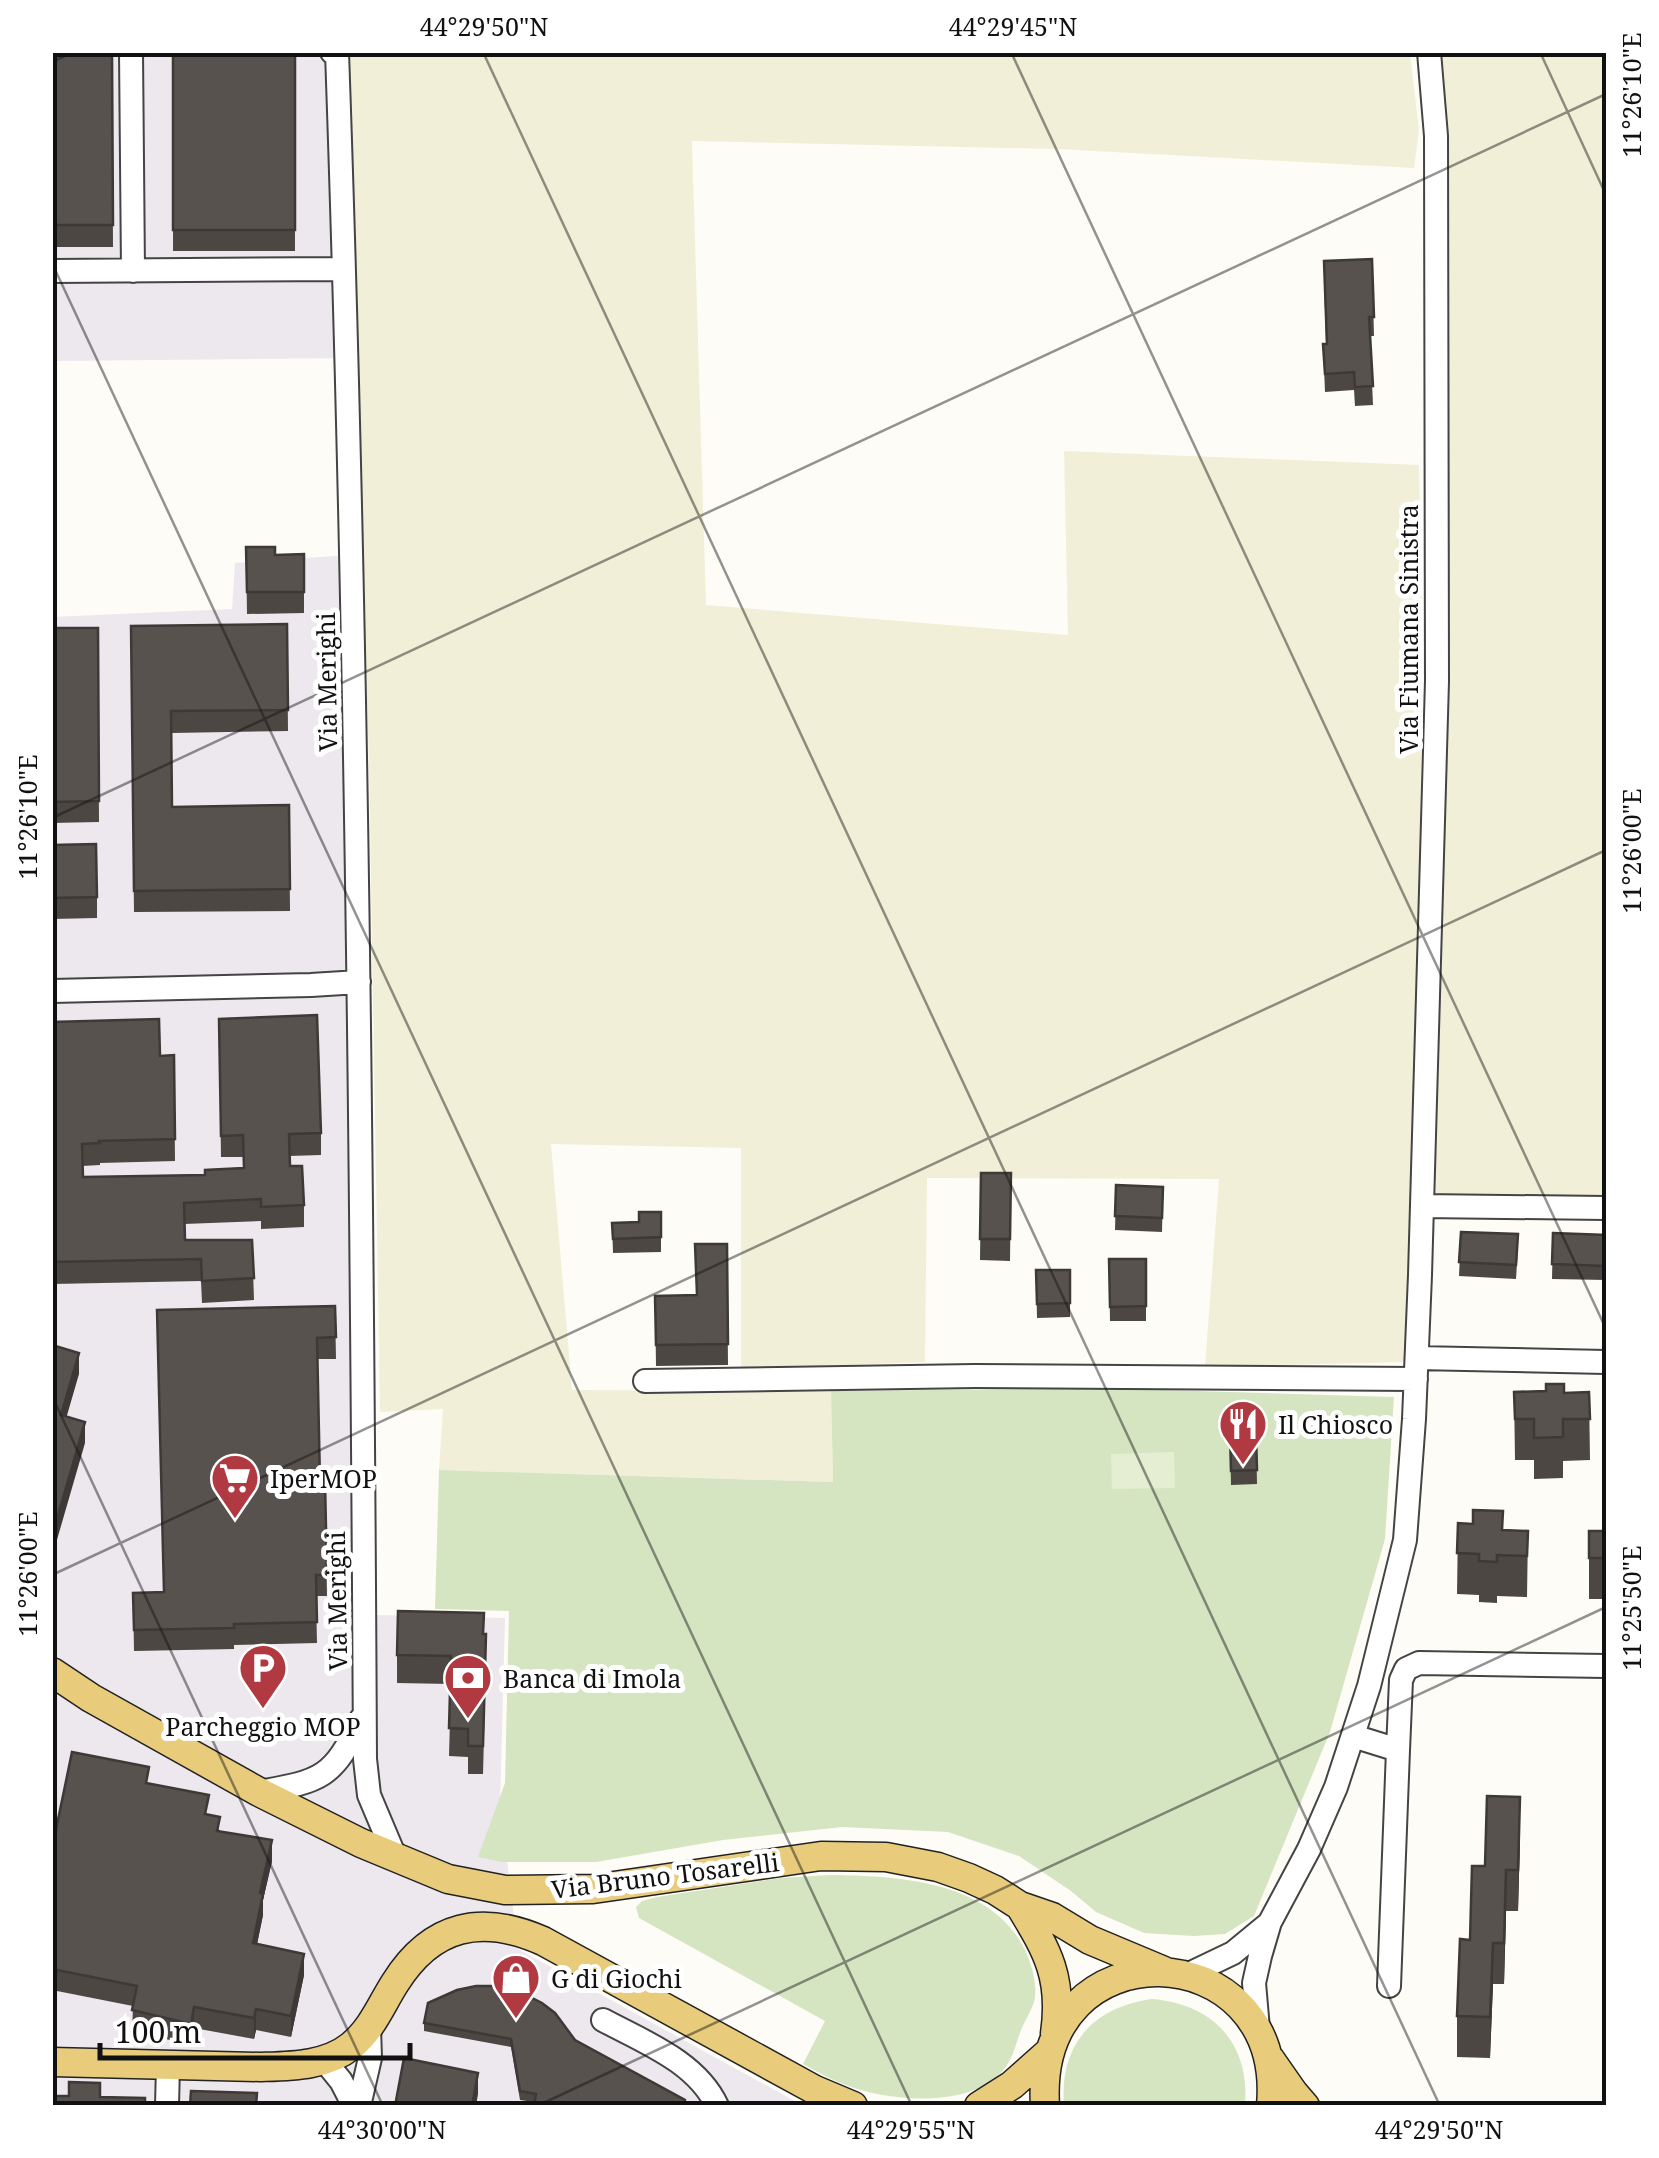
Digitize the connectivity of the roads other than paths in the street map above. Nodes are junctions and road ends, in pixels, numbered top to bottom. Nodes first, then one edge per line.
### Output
1 (131, 52) edge
2 (335, 52) edge
3 (1429, 52) edge
4 (343, 269) junction
5 (52, 271) edge
6 (134, 271) junction
7 (359, 982) junction
8 (52, 991) edge
9 (1422, 1206) junction
10 (1606, 1208) edge
11 (1606, 1362) edge
12 (1416, 1369) junction
13 (646, 1381) dead end
14 (1606, 1666) edge
15 (52, 1672) edge
16 (365, 1711) junction
17 (1353, 1736) junction
18 (1398, 1750) junction
19 (259, 1792) junction
20 (396, 1859) junction
21 (1020, 1906) junction
22 (1270, 1922) junction
23 (1175, 1973) junction
24 (1389, 1986) dead end
25 (669, 2010) junction
26 (603, 2020) dead end
27 (369, 2027) junction
28 (1052, 2044) junction
29 (1264, 2045) junction
30 (650, 2046) junction
31 (324, 2060) junction
32 (52, 2062) edge
33 (168, 2065) junction
34 (167, 2106) edge
35 (356, 2106) edge
36 (716, 2106) edge
37 (853, 2106) edge
38 (979, 2106) edge
39 (1045, 2106) edge
40 (1270, 2106) edge
41 (1306, 2106) edge

1 - 6 street
2 - 4 street, Via Merighi
3 - 9 street, Via Fiumana Sinistra
4 - 6 street
4 - 7 street, Via Merighi
5 - 6 street
7 - 8 street
7 - 16 street, Via Merighi
9 - 10 street
9 - 12 street, Via Fiumana Sinistra
11 - 12 street
12 - 13 street
12 - 17 street, Via Fiumana Sinistra
14 - 18 street
15 - 19 main road, Via Bruno Tosarelli
16 - 19 street, Via Merighi
16 - 20 street, Via Merighi
17 - 18 street
17 - 22 street, Via Fiumana Sinistra
18 - 24 street
19 - 20 main road, Via Bruno Tosarelli
20 - 21 main road, Via Bruno Tosarelli
21 - 23 main road, Via Bruno Tosarelli
21 - 28 main road
22 - 23 street, Via Fiumana Sinistra
22 - 29 street, Via Fiumana Sinistra
23 - 28 main road
23 - 29 main road, Via Bruno Tosarelli
25 - 27 main road
25 - 30 street
25 - 37 main road
26 - 30 street
27 - 31 main road
27 - 35 street
28 - 38 main road
28 - 39 main road
29 - 40 main road
29 - 41 main road, Via Bruno Tosarelli
30 - 36 street
31 - 33 main road
31 - 35 street
32 - 33 main road
33 - 34 street

